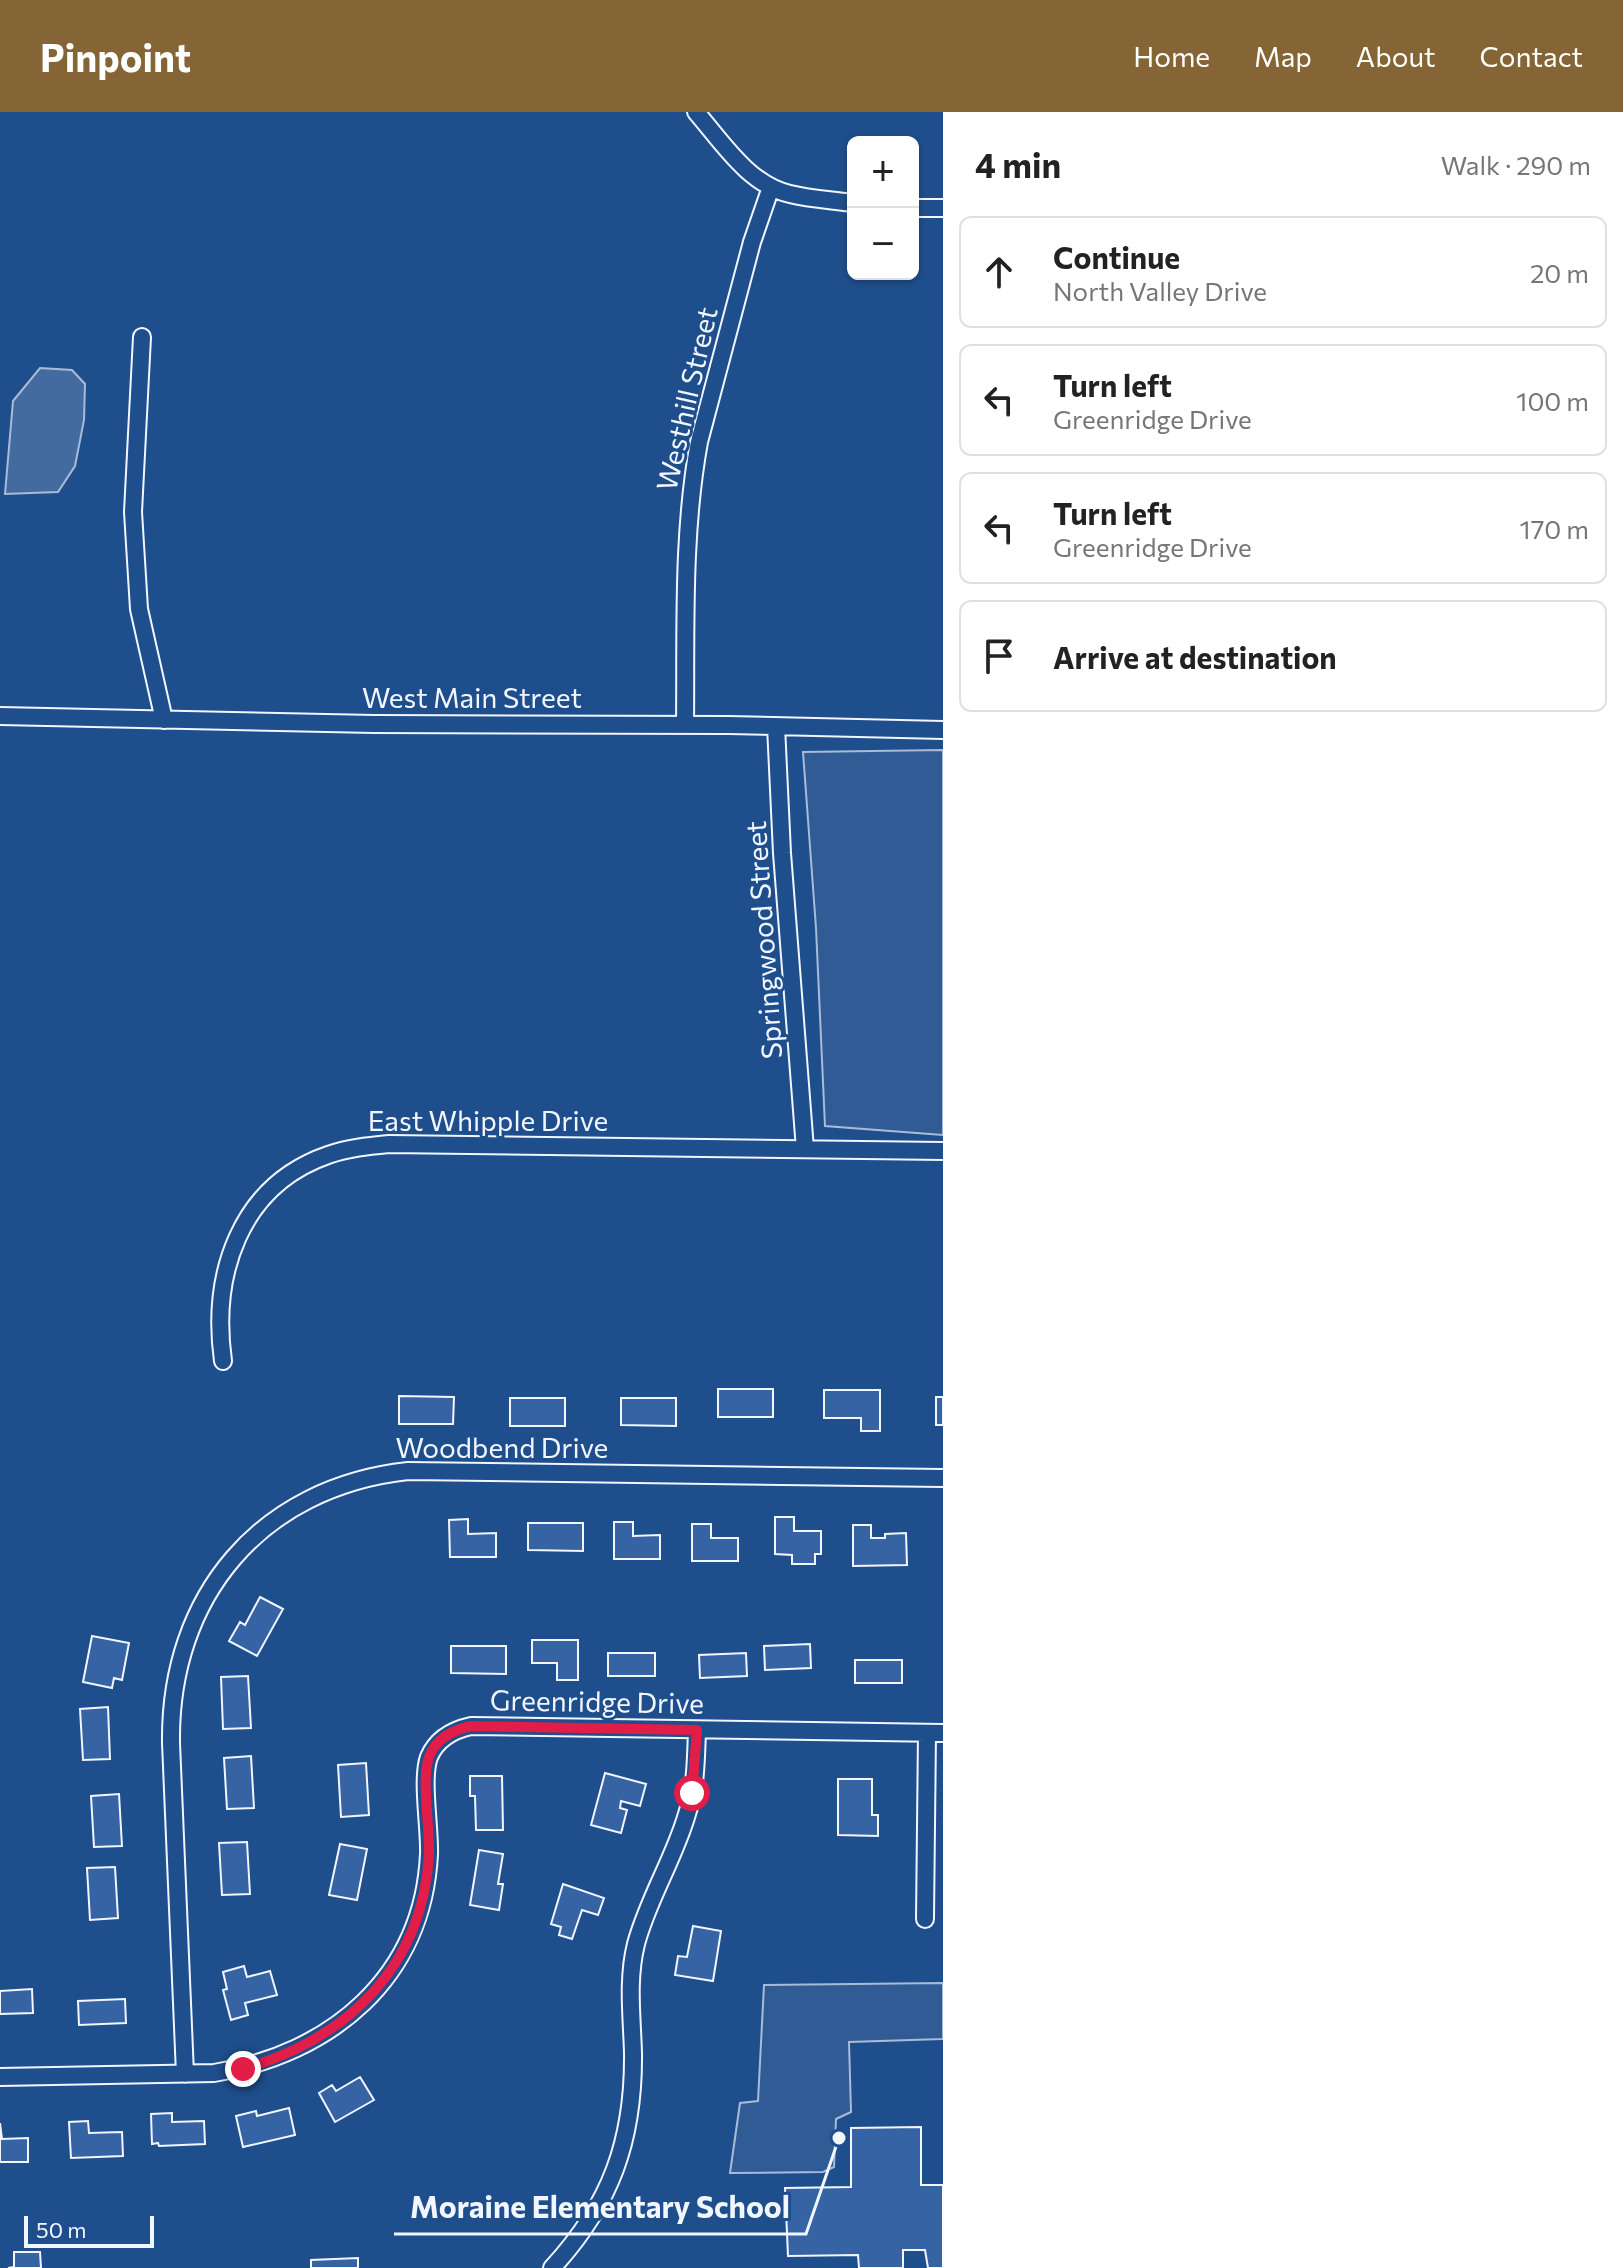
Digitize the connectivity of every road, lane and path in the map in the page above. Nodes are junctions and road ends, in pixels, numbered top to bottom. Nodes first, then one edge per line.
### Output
1 (696, 112) edge
2 (771, 187) junction
3 (847, 202) edge
4 (919, 208) edge
5 (943, 208) edge
6 (142, 337) dead end
7 (0, 716) edge
8 (164, 720) junction
9 (685, 725) junction
10 (776, 726) junction
11 (943, 730) edge
12 (805, 1149) junction
13 (943, 1151) edge
14 (223, 1361) dead end
15 (943, 1478) edge
16 (697, 1730) junction
17 (935, 1733) edge
18 (925, 1919) dead end
19 (185, 2074) junction
20 (0, 2077) edge
21 (552, 2268) edge

1 - 2 street
2 - 3 street
2 - 9 street, Westhill Street
4 - 5 street
6 - 8 street
7 - 8 street, West Main Street
8 - 9 street, West Main Street
9 - 10 street, West Main Street
10 - 11 street, West Main Street
10 - 12 street, Springwood Street
12 - 13 street, East Whipple Drive
12 - 14 street, East Whipple Drive
15 - 19 street, Woodbend Drive
16 - 17 street, Greenridge Drive
16 - 19 street, Greenridge Drive
16 - 21 street
17 - 18 street
19 - 20 street, Greenridge Drive

